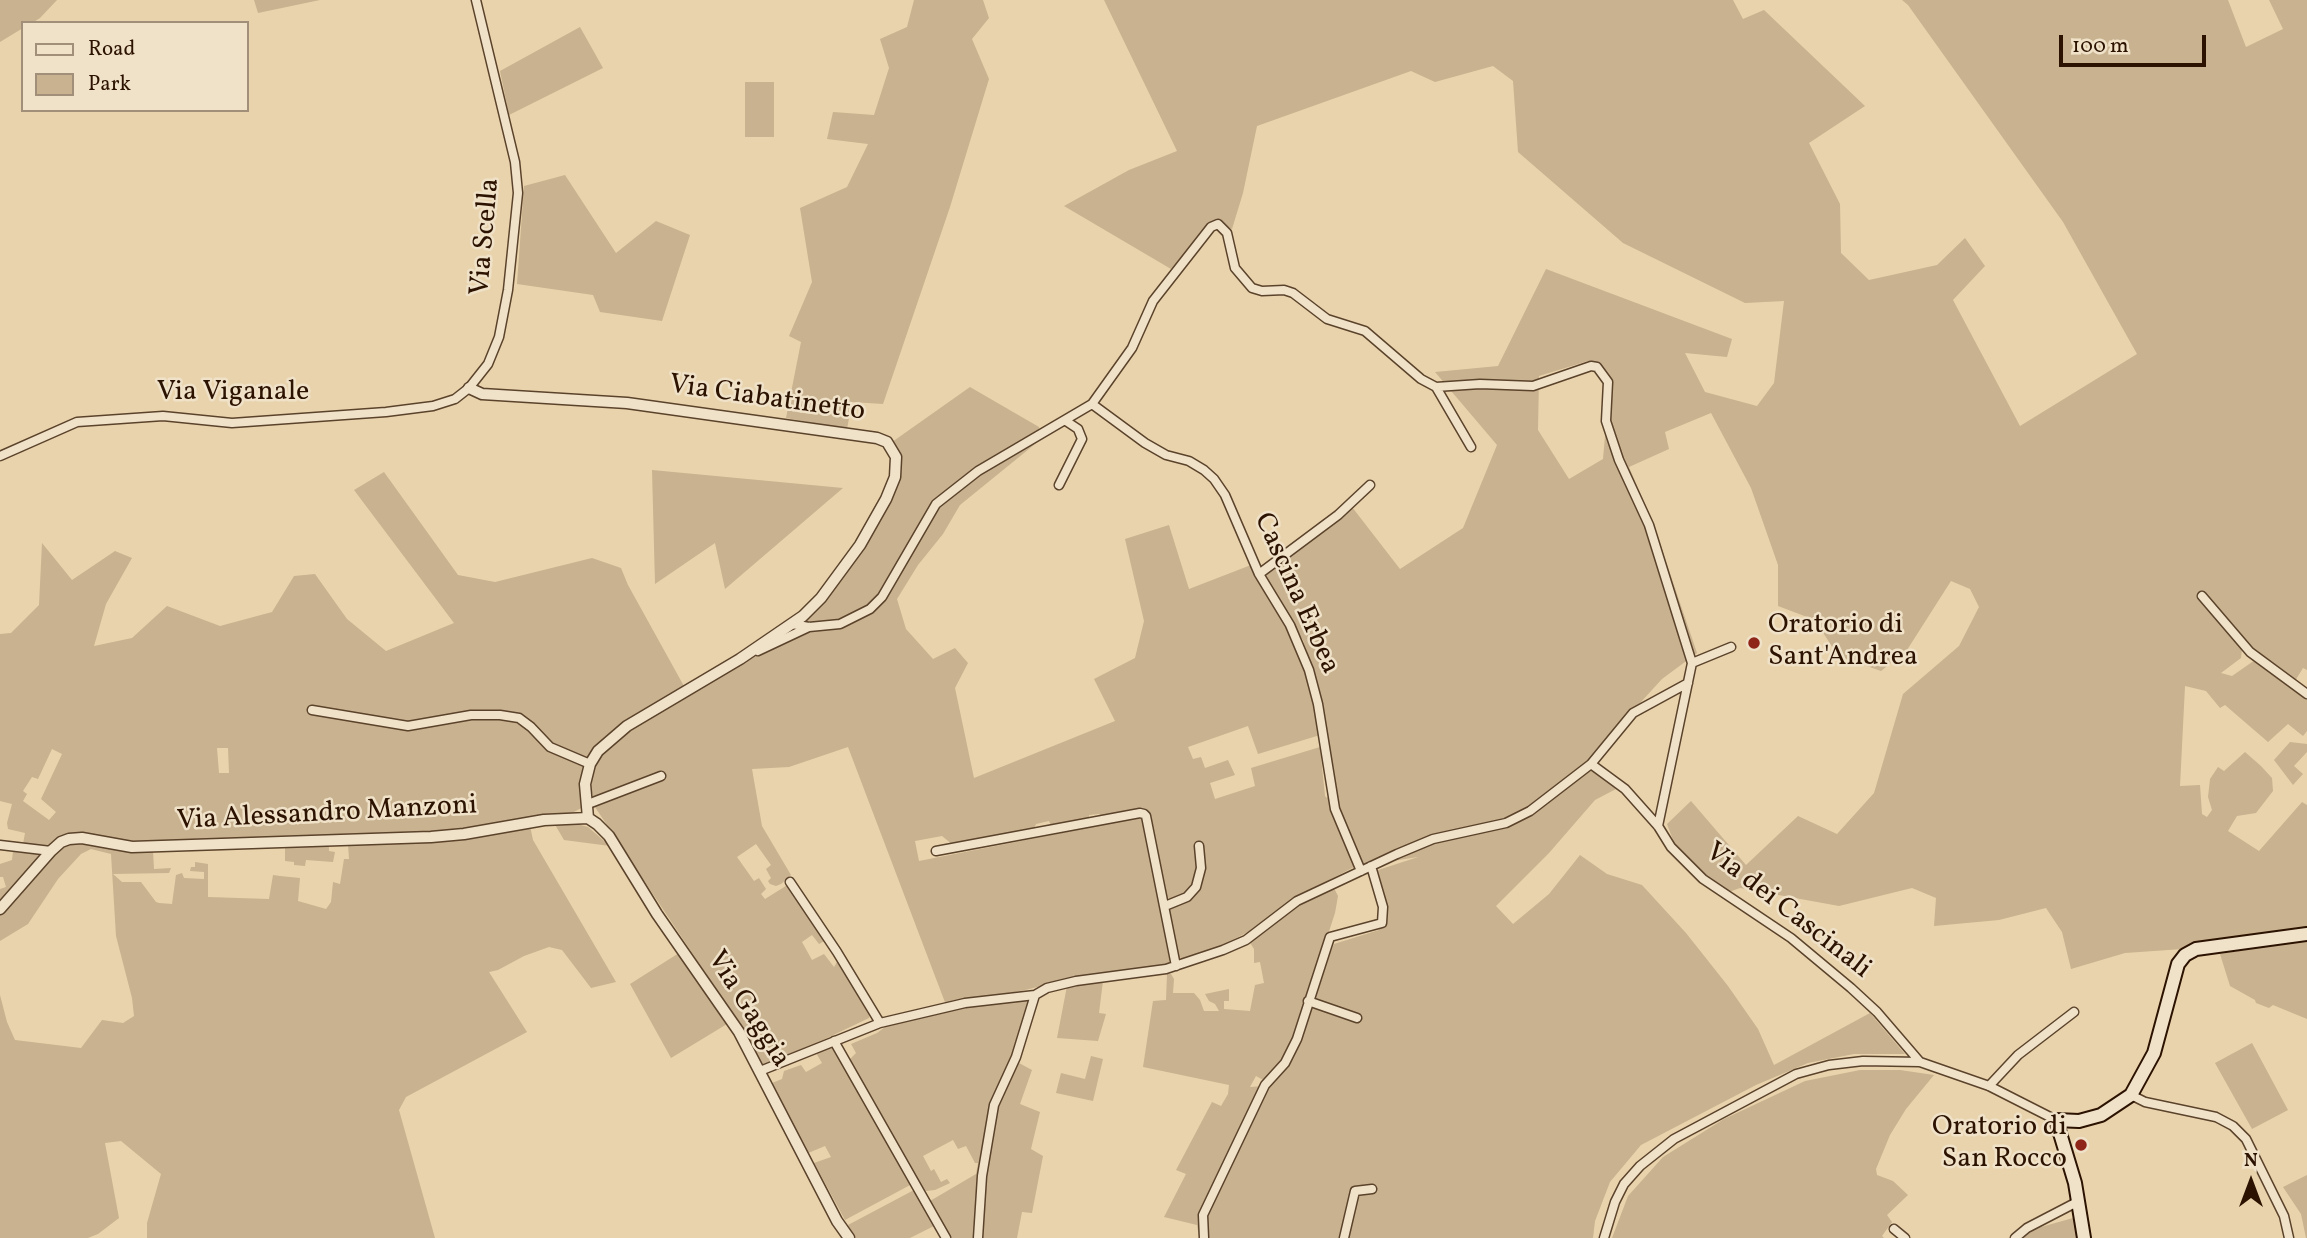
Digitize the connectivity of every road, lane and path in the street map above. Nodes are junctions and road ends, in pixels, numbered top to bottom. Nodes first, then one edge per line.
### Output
1 (477, 0) edge
2 (1436, 387) junction
3 (469, 388) junction
4 (1093, 404) junction
5 (1066, 421) junction
6 (1471, 447) dead end
7 (0, 456) edge
8 (1059, 485) dead end
9 (1370, 485) dead end
10 (1259, 575) junction
11 (2202, 596) dead end
12 (792, 624) junction
13 (809, 627) junction
14 (1731, 647) dead end
15 (739, 660) junction
16 (1692, 663) junction
17 (1688, 683) junction
18 (2307, 694) edge
19 (312, 710) dead end
20 (590, 764) junction
21 (1591, 764) junction
22 (662, 776) dead end
23 (588, 804) junction
24 (588, 818) junction
25 (1658, 825) junction
26 (0, 845) edge
27 (1199, 846) dead end
28 (51, 851) junction
29 (936, 851) dead end
30 (1371, 866) junction
31 (1361, 871) junction
32 (790, 882) dead end
33 (1165, 906) junction
34 (0, 909) edge
35 (2307, 934) edge
36 (1176, 966) junction
37 (1035, 995) junction
38 (1308, 1000) junction
39 (2074, 1012) dead end
40 (1357, 1018) dead end
41 (880, 1023) junction
42 (834, 1041) junction
43 (1920, 1062) junction
44 (760, 1071) junction
45 (1989, 1086) junction
46 (2131, 1095) junction
47 (2056, 1120) junction
48 (1377, 1190) dead end
49 (2078, 1201) junction
50 (1894, 1229) dead end
51 (849, 1238) edge
52 (946, 1238) edge
53 (978, 1238) edge
54 (1204, 1238) edge
55 (1344, 1238) edge
56 (1604, 1238) edge
57 (1905, 1238) edge
58 (2015, 1238) edge
59 (2084, 1238) edge
60 (2289, 1238) edge

1 - 3 street, Via Scella
2 - 4 street
2 - 6 street
2 - 16 street
3 - 7 street, Via Viganale
3 - 12 street, Via Ciabatinetto
4 - 5 street
4 - 10 street, Cascina Erbea
5 - 8 street
5 - 13 street
9 - 10 street
10 - 31 street, Cascina Erbea
11 - 18 street
12 - 13 street
12 - 15 street, Via Ciabatinetto
13 - 15 street
14 - 16 street
15 - 20 street, Via Ciabatinetto
16 - 17 street
17 - 21 street
17 - 25 street
19 - 20 street
20 - 23 street
21 - 25 street, Via dei Cascinali
21 - 30 street
22 - 23 street
23 - 24 street
24 - 28 street, Via Alessandro Manzoni
24 - 44 street, Via Gaggia
25 - 43 street, Via dei Cascinali
26 - 28 street
27 - 33 street
28 - 34 street, Via Alessandro Manzoni
29 - 33 street
30 - 31 street
30 - 38 street
31 - 36 street
32 - 41 street
33 - 36 street
35 - 46 main road
36 - 37 street
37 - 41 street
37 - 53 street
38 - 40 street
38 - 54 street
39 - 45 street
41 - 42 street
42 - 44 street
42 - 52 street
43 - 45 street
43 - 56 street
44 - 51 street, Via Gaggia
45 - 47 street
46 - 47 main road
46 - 60 street
47 - 49 main road
48 - 55 street
49 - 58 street
49 - 59 main road
50 - 57 street

